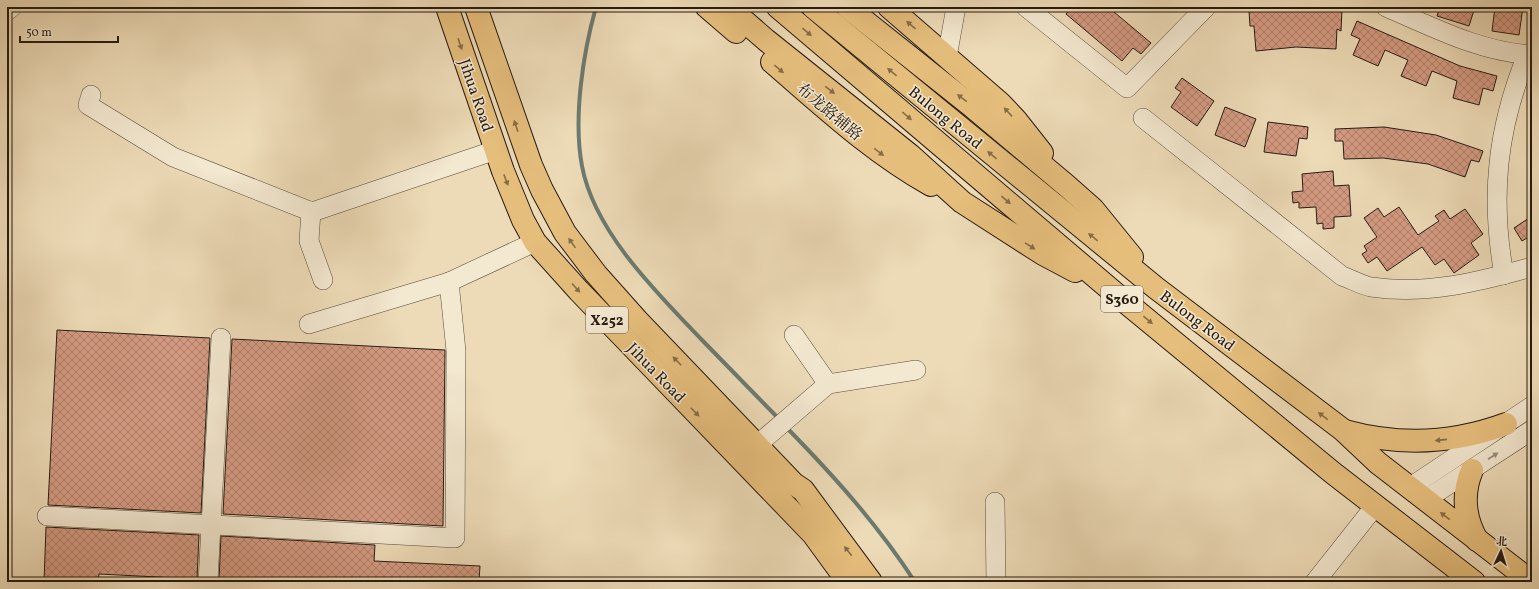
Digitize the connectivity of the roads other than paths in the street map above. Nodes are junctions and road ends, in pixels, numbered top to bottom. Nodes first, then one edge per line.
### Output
1 (12, 7) edge
2 (447, 7) edge
3 (476, 7) edge
4 (707, 7) edge
5 (728, 7) edge
6 (778, 7) edge
7 (813, 7) edge
8 (847, 7) edge
9 (889, 7) edge
10 (956, 7) edge
11 (1026, 7) edge
12 (1206, 7) edge
13 (1386, 7) edge
14 (7, 11) edge
15 (1529, 55) edge
16 (947, 57) junction
17 (91, 95) dead end
18 (1143, 118) dead end
19 (496, 150) junction
20 (1067, 186) junction
21 (962, 202) junction
22 (311, 211) junction
23 (535, 242) junction
24 (1532, 268) edge
25 (1504, 275) junction
26 (323, 280) dead end
27 (449, 282) junction
28 (1156, 288) junction
29 (1117, 295) junction
30 (309, 324) dead end
31 (794, 335) dead end
32 (221, 338) dead end
33 (916, 370) dead end
34 (828, 384) junction
35 (1532, 406) edge
36 (1506, 424) junction
37 (1343, 430) junction
38 (1532, 430) edge
39 (757, 445) junction
40 (1472, 470) junction
41 (1417, 494) junction
42 (995, 502) dead end
43 (1375, 506) junction
44 (47, 516) dead end
45 (211, 525) junction
46 (1478, 540) junction
47 (208, 582) edge
48 (848, 582) edge
49 (871, 582) edge
50 (996, 582) edge
51 (1315, 582) edge
52 (1474, 582) edge
53 (1532, 582) edge

1 - 14 street
2 -> 19 main road, Jihua Road / X252
39 -> 3 main road, Jihua Road / X252
4 -> 21 main road, 布龙路辅路
5 -> 21 main road
6 -> 29 main road, Bulong Road / S360
28 -> 7 main road, Bulong Road / S360
20 -> 8 main road
16 -> 9 main road
10 - 16 street
11 - 12 street
13 - 15 street
15 - 25 street
20 -> 16 main road
17 - 22 street
18 - 25 street
19 - 22 street
19 -> 23 main road, Jihua Road / X252
20 - 28 main road
21 -> 29 main road
22 - 26 street
23 - 27 street
23 -> 48 main road, Jihua Road / X252
24 - 25 street
27 - 30 street
27 - 45 street
37 -> 28 main road, Bulong Road / S360
29 -> 43 main road, Bulong Road / S360
31 - 34 street
32 - 45 street
33 - 34 street
34 - 39 street
35 - 36 street
36 -> 37 main road
36 - 41 street
37 - 41 main road, Bulong Road / S360
40 -> 38 street
49 -> 39 main road, Jihua Road / X252
40 - 41 street
40 - 46 main road
46 -> 41 main road, Bulong Road / S360
42 - 50 street
43 - 51 street
43 - 52 main road, Bulong Road / S360
44 - 45 street
45 - 47 street
46 - 53 main road, Bulong Road / S360

